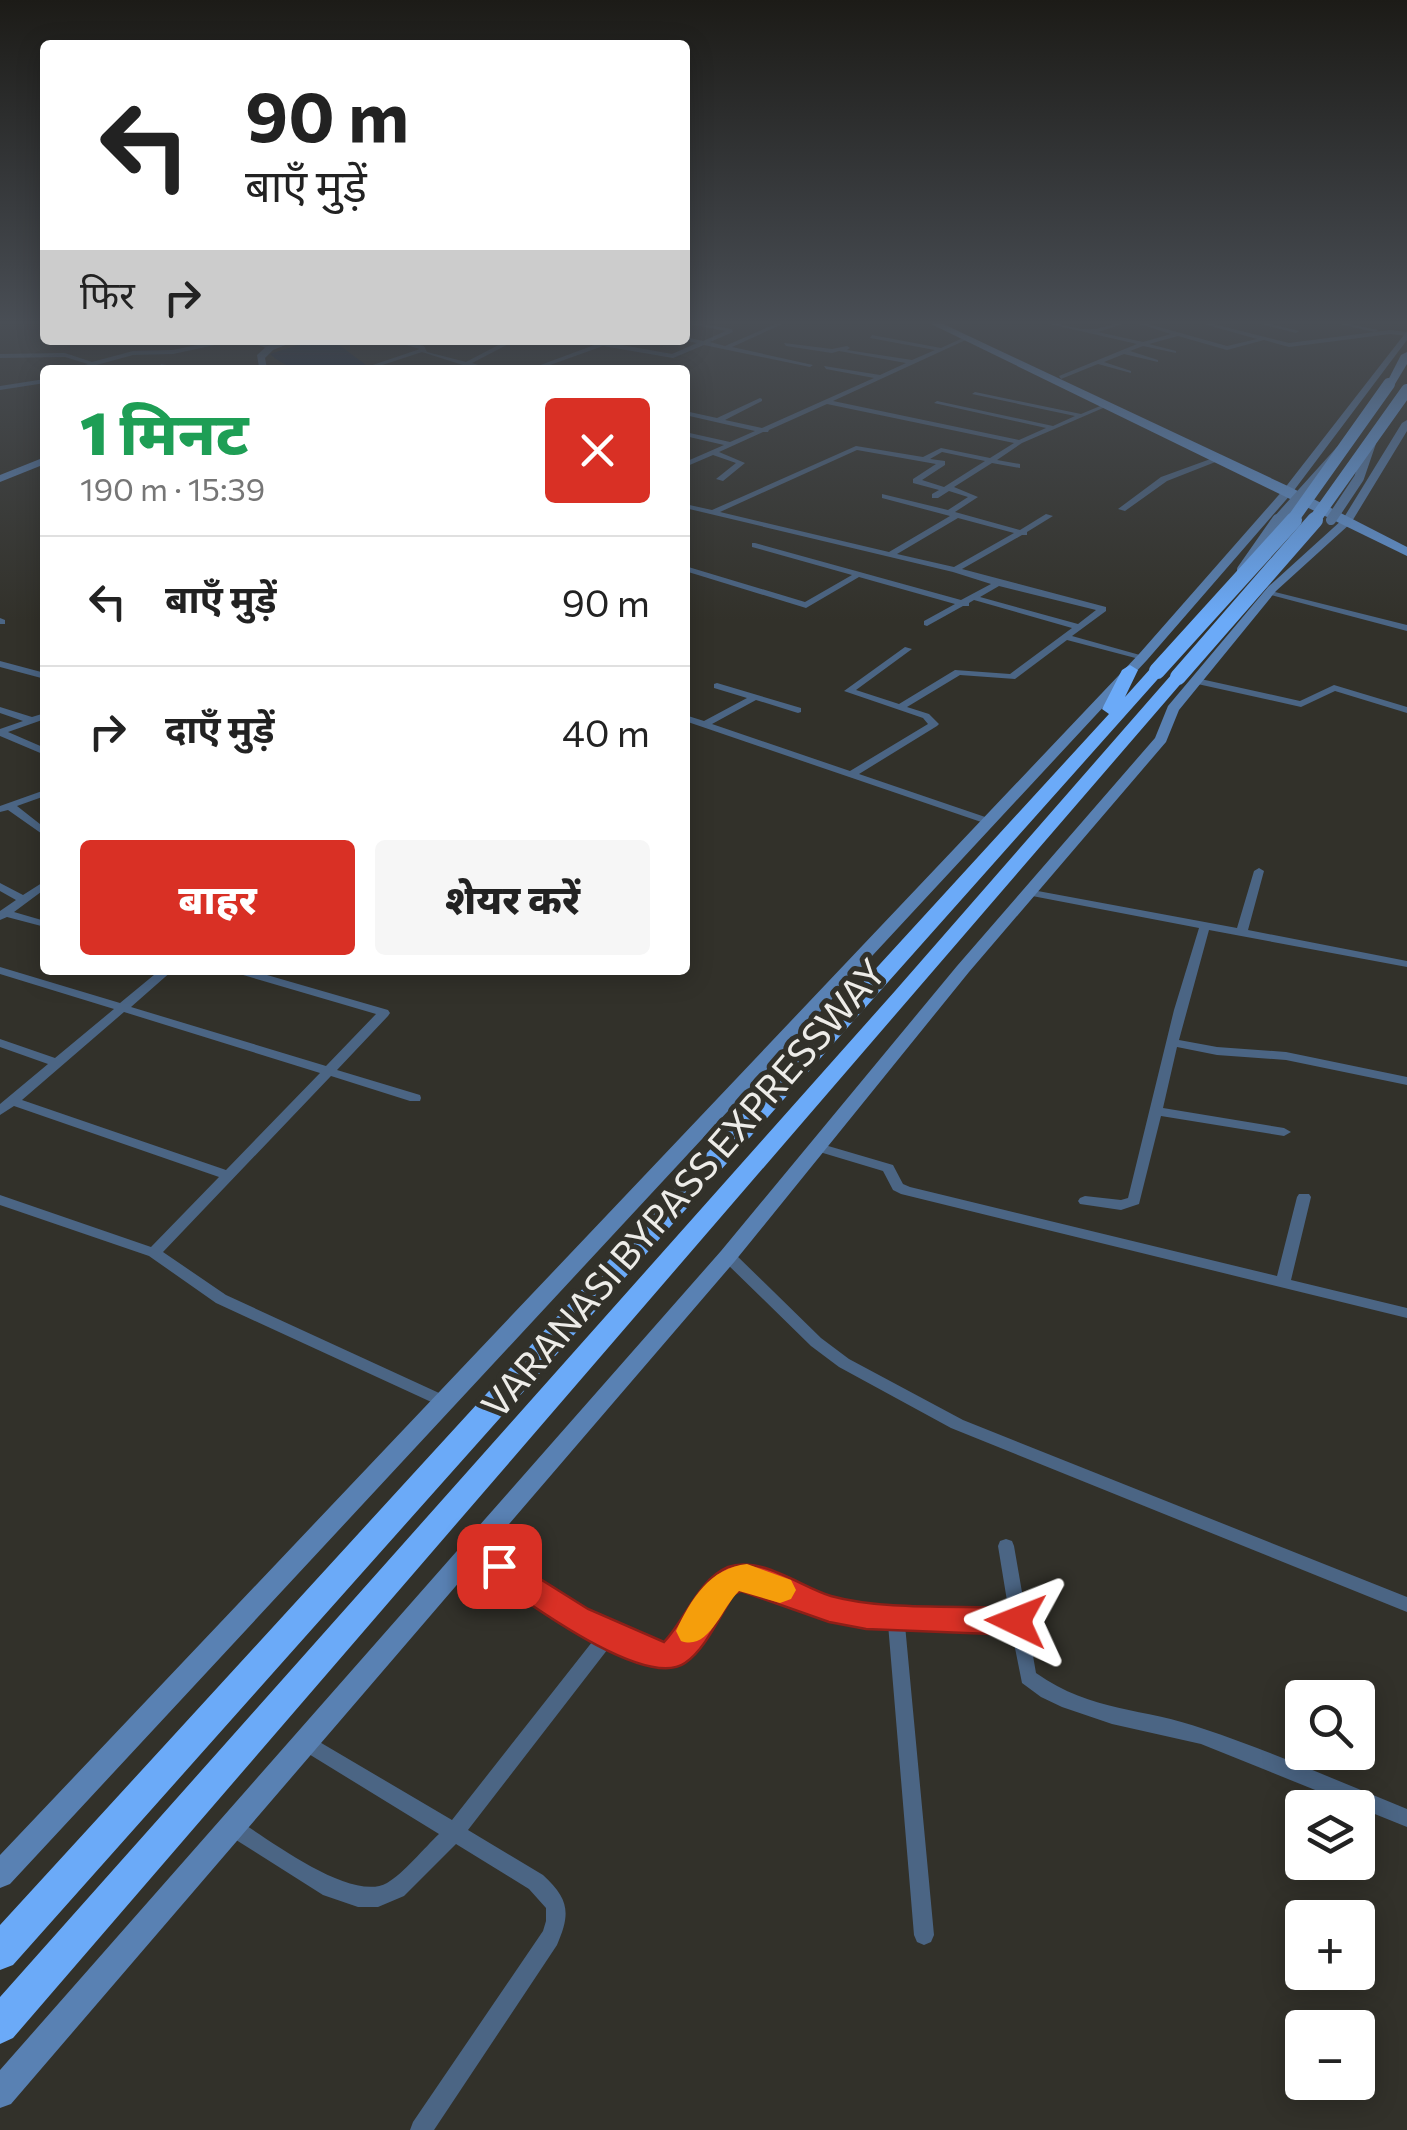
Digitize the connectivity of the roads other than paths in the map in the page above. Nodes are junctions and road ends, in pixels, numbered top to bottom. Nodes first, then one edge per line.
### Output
1 (725, 421) edge
2 (787, 421) edge
3 (921, 421) edge
4 (1024, 421) edge
5 (1064, 421) edge
6 (1141, 421) edge
7 (1153, 421) edge
8 (1347, 421) edge
9 (1361, 421) edge
10 (1385, 421) edge
11 (1407, 423) edge
12 (1050, 427) junction
13 (766, 431) junction
14 (690, 435) edge
15 (1372, 440) junction
16 (1020, 442) junction
17 (733, 445) junction
18 (715, 453) junction
19 (926, 459) junction
20 (1218, 459) junction
21 (990, 461) junction
22 (40, 462) edge
23 (690, 463) edge
24 (1017, 466) dead end
25 (1256, 476) junction
26 (0, 479) edge
27 (720, 479) dead end
28 (948, 489) junction
29 (1288, 490) junction
30 (935, 491) junction
31 (922, 493) dead end
32 (885, 496) dead end
33 (690, 507) edge
34 (1122, 509) dead end
35 (714, 512) junction
36 (953, 514) junction
37 (1049, 516) dead end
38 (1339, 520) junction
39 (1024, 533) junction
40 (755, 545) dead end
41 (1407, 552) edge
42 (890, 555) junction
43 (690, 570) edge
44 (956, 570) junction
45 (860, 573) junction
46 (998, 582) junction
47 (1270, 592) junction
48 (976, 598) junction
49 (966, 604) junction
50 (927, 623) dead end
51 (1080, 628) junction
52 (1407, 628) edge
53 (1065, 638) junction
54 (908, 649) dead end
55 (0, 664) edge
56 (1161, 671) junction
57 (40, 675) edge
58 (716, 686) dead end
59 (755, 697) junction
60 (899, 708) junction
61 (1173, 708) junction
62 (0, 710) edge
63 (798, 710) dead end
64 (1407, 710) edge
65 (40, 718) edge
66 (33, 720) junction
67 (690, 720) edge
68 (704, 725) junction
69 (0, 732) edge
70 (1118, 748) junction
71 (40, 750) edge
72 (850, 775) junction
73 (40, 795) edge
74 (5, 807) edge
75 (990, 822) junction
76 (40, 830) edge
77 (1259, 871) dead end
78 (0, 886) edge
79 (40, 888) edge
80 (1028, 892) junction
81 (23, 900) junction
82 (2, 915) edge
83 (40, 923) edge
84 (1205, 924) junction
85 (1242, 932) junction
86 (1407, 964) edge
87 (1, 972) edge
88 (161, 975) edge
89 (254, 975) edge
90 (119, 1009) junction
91 (0, 1043) edge
92 (1173, 1043) junction
93 (58, 1063) junction
94 (328, 1071) junction
95 (1407, 1082) edge
96 (415, 1098) dead end
97 (13, 1101) junction
98 (1156, 1110) junction
99 (0, 1111) edge
100 (1284, 1132) dead end
101 (818, 1147) junction
102 (228, 1176) junction
103 (1304, 1197) dead end
104 (0, 1200) edge
105 (1086, 1201) dead end
106 (154, 1253) junction
107 (728, 1256) junction
108 (1283, 1283) junction
109 (1407, 1312) edge
110 (445, 1402) junction
111 (1006, 1546) dead end
112 (474, 1549) junction
113 (1407, 1606) edge
114 (896, 1617) junction
115 (1016, 1621) junction
116 (609, 1634) junction
117 (306, 1742) junction
118 (1407, 1818) edge
119 (232, 1827) junction
120 (454, 1832) junction
121 (0, 1876) edge
122 (924, 1935) dead end
123 (0, 1952) edge
124 (0, 2025) edge
125 (0, 2094) edge
126 (421, 2130) edge

1 - 13 street
2 - 13 street
3 - 16 street
4 - 12 street
5 - 12 street
6 - 20 main road
7 - 25 main road
8 - 29 street
9 - 56 highway, VARANASI BYPASS EXPRESSWAY, bridge
10 - 15 highway, VARANASI BYPASS EXPRESSWAY, bridge
11 - 38 street
12 - 16 street
13 - 17 street
14 - 17 street
15 - 38 street, bridge
15 - 56 highway, VARANASI BYPASS EXPRESSWAY, bridge
16 - 21 street
17 - 18 street
18 - 23 street
18 - 27 street
19 - 21 street
19 - 30 street
19 - 35 street
20 - 25 main road
20 - 34 street
21 - 24 street
21 - 28 street
22 - 26 street
25 - 29 main road
28 - 30 street
28 - 36 street
29 - 38 main road
29 - 56 street
30 - 31 street
32 - 36 street
33 - 35 street
35 - 42 street
36 - 39 street
36 - 42 street
37 - 39 street
38 - 41 main road
38 - 47 street
39 - 44 street
40 - 45 street
42 - 44 street
43 - 45 street
44 - 46 street
45 - 49 street
46 - 48 street
46 - 51 street
47 - 52 street
47 - 56 street
48 - 49 street
48 - 51 street
49 - 50 street
51 - 53 street
53 - 56 street
53 - 60 street
54 - 60 street
55 - 57 street
56 - 61 street
56 - 64 street
56 - 70 highway, VARANASI BYPASS EXPRESSWAY
56 - 75 street
56 - 123 highway, VARANASI BYPASS EXPRESSWAY
58 - 59 street
59 - 63 street
59 - 68 street
60 - 72 street
61 - 70 highway
61 - 80 street
62 - 66 street
65 - 66 street
66 - 69 street
67 - 68 street
68 - 72 street
69 - 71 street
70 - 124 highway, VARANASI BYPASS EXPRESSWAY
72 - 75 street
73 - 74 street
74 - 76 street
75 - 110 street
77 - 85 street
78 - 81 street
79 - 81 street
80 - 84 street
80 - 101 street
81 - 82 street
82 - 83 street
84 - 85 street
84 - 92 street
85 - 86 street
87 - 90 street
88 - 90 street
89 - 94 street
90 - 93 street
90 - 94 street
91 - 93 street
92 - 95 street
92 - 98 street
93 - 97 street
94 - 96 street
94 - 102 street
97 - 99 street
97 - 102 street
98 - 100 street
98 - 105 street
101 - 107 street
101 - 108 street
102 - 106 street
103 - 108 street
104 - 106 street
106 - 110 street
107 - 112 street
107 - 113 street
108 - 109 street
110 - 121 street
111 - 115 street
112 - 116 street
112 - 117 street
114 - 115 street
114 - 116 street
114 - 122 street
115 - 118 street
116 - 120 street
117 - 119 street
117 - 120 street
119 - 120 street
119 - 125 street
120 - 126 street

